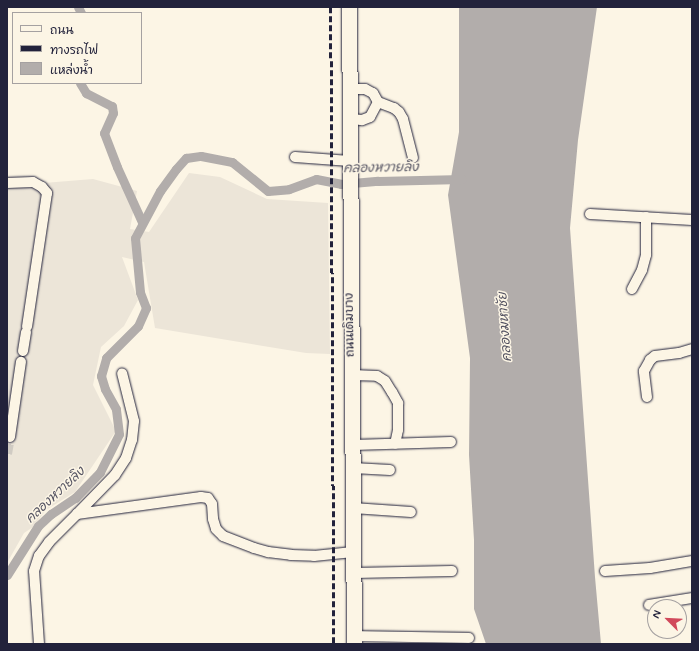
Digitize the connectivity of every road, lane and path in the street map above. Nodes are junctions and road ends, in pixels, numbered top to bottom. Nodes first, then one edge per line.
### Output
1 (349, 7) edge
2 (350, 89) junction
3 (378, 102) junction
4 (350, 119) junction
5 (295, 157) dead end
6 (413, 158) dead end
7 (350, 167) junction
8 (7, 183) edge
9 (590, 214) dead end
10 (646, 217) junction
11 (692, 220) edge
12 (632, 289) dead end
13 (692, 349) edge
14 (23, 351) dead end
15 (21, 362) dead end
16 (122, 373) dead end
17 (352, 375) junction
18 (647, 397) dead end
19 (10, 437) dead end
20 (451, 442) dead end
21 (395, 444) junction
22 (352, 445) junction
23 (353, 468) junction
24 (390, 470) dead end
25 (353, 508) junction
26 (411, 512) dead end
27 (77, 514) junction
28 (353, 552) junction
29 (692, 561) edge
30 (452, 571) dead end
31 (605, 571) dead end
32 (354, 573) junction
33 (469, 638) dead end
34 (354, 640) edge
35 (39, 644) edge

1 - 2 street, ถนนเดิมบาง
2 - 3 street
2 - 4 street, ถนนเดิมบาง
3 - 4 street
3 - 6 street
4 - 7 street, ถนนเดิมบาง
5 - 7 street
7 - 17 street, ถนนเดิมบาง
8 - 14 street
9 - 10 street
10 - 11 street
10 - 12 street
13 - 18 street
15 - 19 street
16 - 27 street
17 - 21 street
17 - 22 street, ถนนเดิมบาง
20 - 21 street
21 - 22 street
22 - 23 street, ถนนเดิมบาง
23 - 24 street
23 - 25 street, ถนนเดิมบาง
25 - 26 street
25 - 28 street, ถนนเดิมบาง
27 - 28 street
27 - 35 street
28 - 32 street, ถนนเดิมบาง
29 - 31 street
30 - 32 street
32 - 34 street, ถนนเดิมบาง
33 - 34 street

